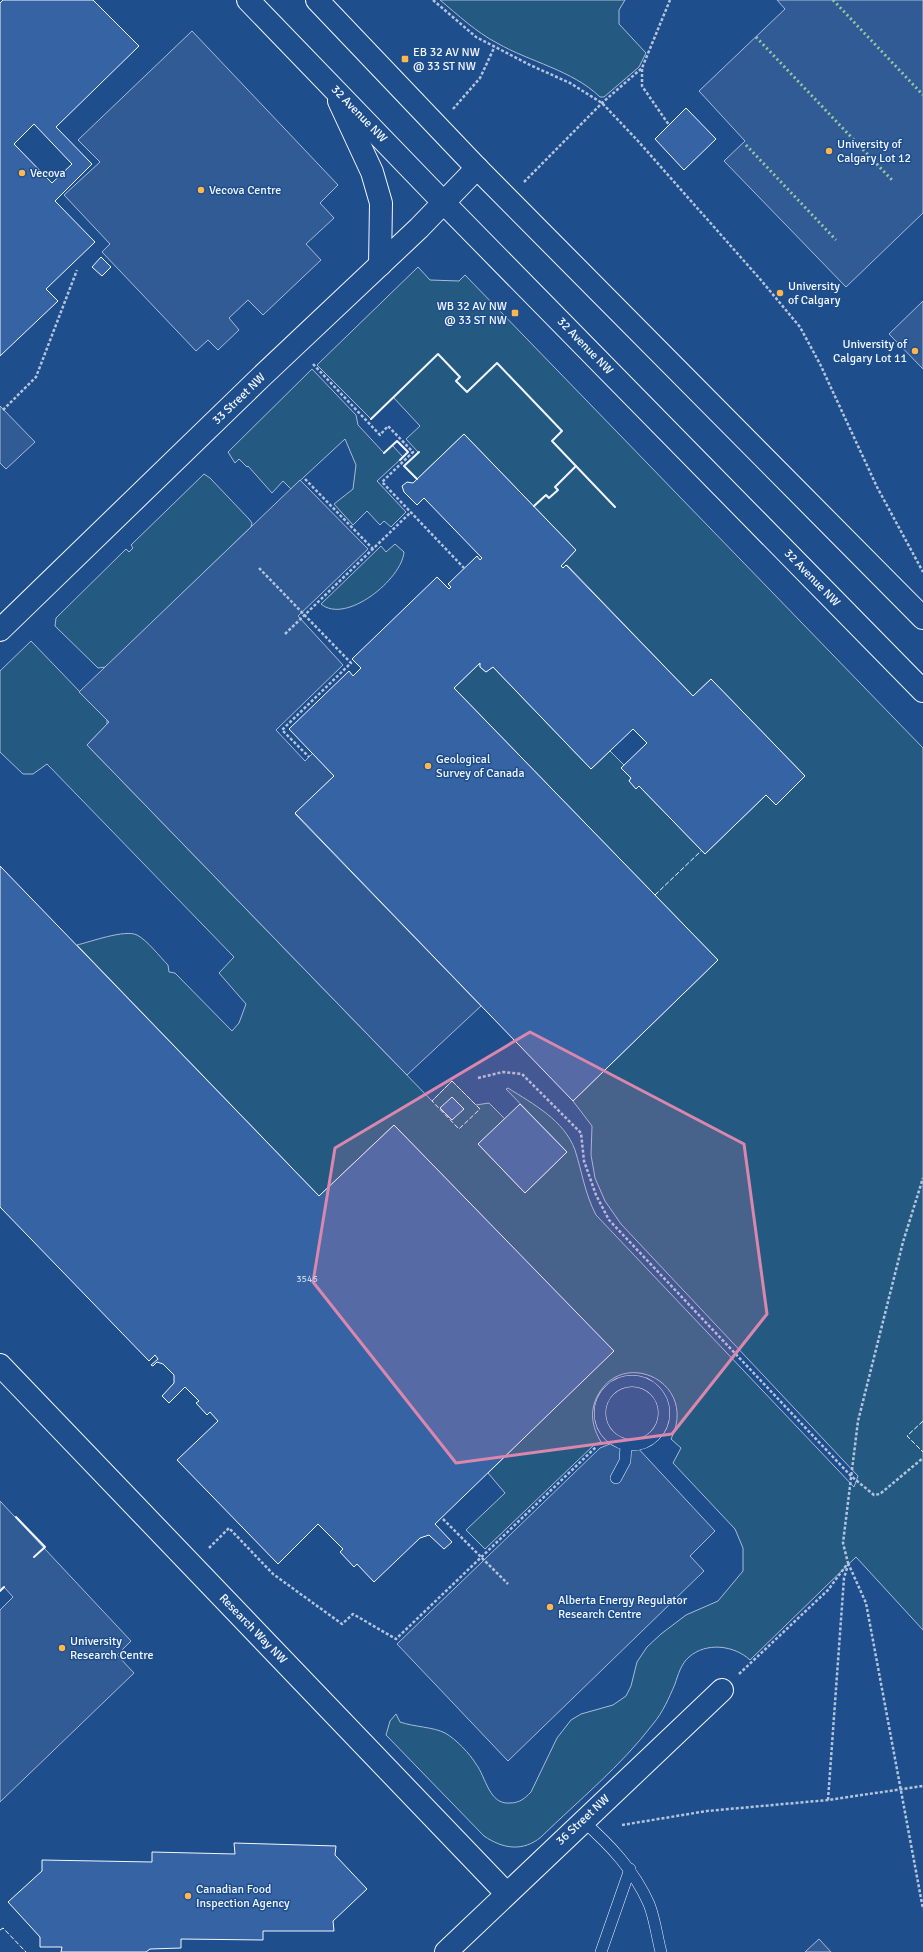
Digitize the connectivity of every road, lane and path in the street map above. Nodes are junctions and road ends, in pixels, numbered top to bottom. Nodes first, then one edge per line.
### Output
1 (248, 0) edge
2 (317, 0) edge
3 (433, 0) edge
4 (670, 0) edge
5 (494, 48) junction
6 (642, 68) junction
7 (330, 84) junction
8 (602, 102) junction
9 (448, 114) dead end
10 (669, 125) dead end
11 (477, 168) junction
12 (520, 187) dead end
13 (443, 202) junction
14 (380, 265) junction
15 (77, 270) dead end
16 (313, 364) dead end
17 (3, 410) dead end
18 (305, 479) dead end
19 (411, 512) junction
20 (373, 549) junction
21 (259, 568) dead end
22 (464, 568) dead end
23 (923, 572) edge
24 (305, 615) junction
25 (923, 618) edge
26 (0, 630) edge
27 (285, 634) dead end
28 (923, 691) edge
29 (309, 757) dead end
30 (478, 1078) dead end
31 (923, 1178) edge
32 (0, 1365) edge
33 (626, 1445) junction
34 (596, 1447) dead end
35 (923, 1458) edge
36 (851, 1476) junction
37 (616, 1478) dead end
38 (443, 1519) dead end
39 (481, 1558) junction
40 (848, 1563) junction
41 (191, 1565) junction
42 (508, 1584) dead end
43 (722, 1690) joint
44 (923, 1786) edge
45 (900, 1790) junction
46 (828, 1800) junction
47 (583, 1820) junction
48 (622, 1824) dead end
49 (630, 1869) junction
50 (506, 1893) junction
51 (923, 1909) edge
52 (446, 1952) edge
53 (601, 1952) edge
54 (661, 1952) edge

1 - 7 main road, 32 Avenue NW
2 - 11 main road
3 - 5 path
4 - 6 path
5 - 8 path
5 - 9 path
6 - 8 path
6 - 10 path
7 - 13 main road, 32 Avenue NW
7 - 14 main road
8 - 12 path
8 - 23 path
11 - 13 main road, 33 Street NW
11 - 25 main road
13 - 14 main road, 33 Street NW
13 - 28 main road, 32 Avenue NW
14 - 26 main road, 33 Street NW
15 - 17 path
16 - 19 path
18 - 20 path
19 - 20 path
19 - 22 path
20 - 24 path
21 - 24 path
24 - 27 path
24 - 29 path
30 - 36 path
31 - 36 path
32 - 41 main road, Research Way NW
33 - 33 lane
33 - 37 lane
34 - 39 path
35 - 36 path
36 - 40 path
38 - 39 path
39 - 41 path
39 - 42 path
40 - 43 path
40 - 45 path
40 - 46 path
41 - 50 main road, Research Way NW
43 - 47 main road, 36 Street NW
44 - 45 path
45 - 46 path
45 - 51 path
46 - 48 path
47 - 49 lane
47 - 50 main road, 36 Street NW
49 - 53 lane
49 - 54 lane
50 - 52 main road, 36 Street NW

